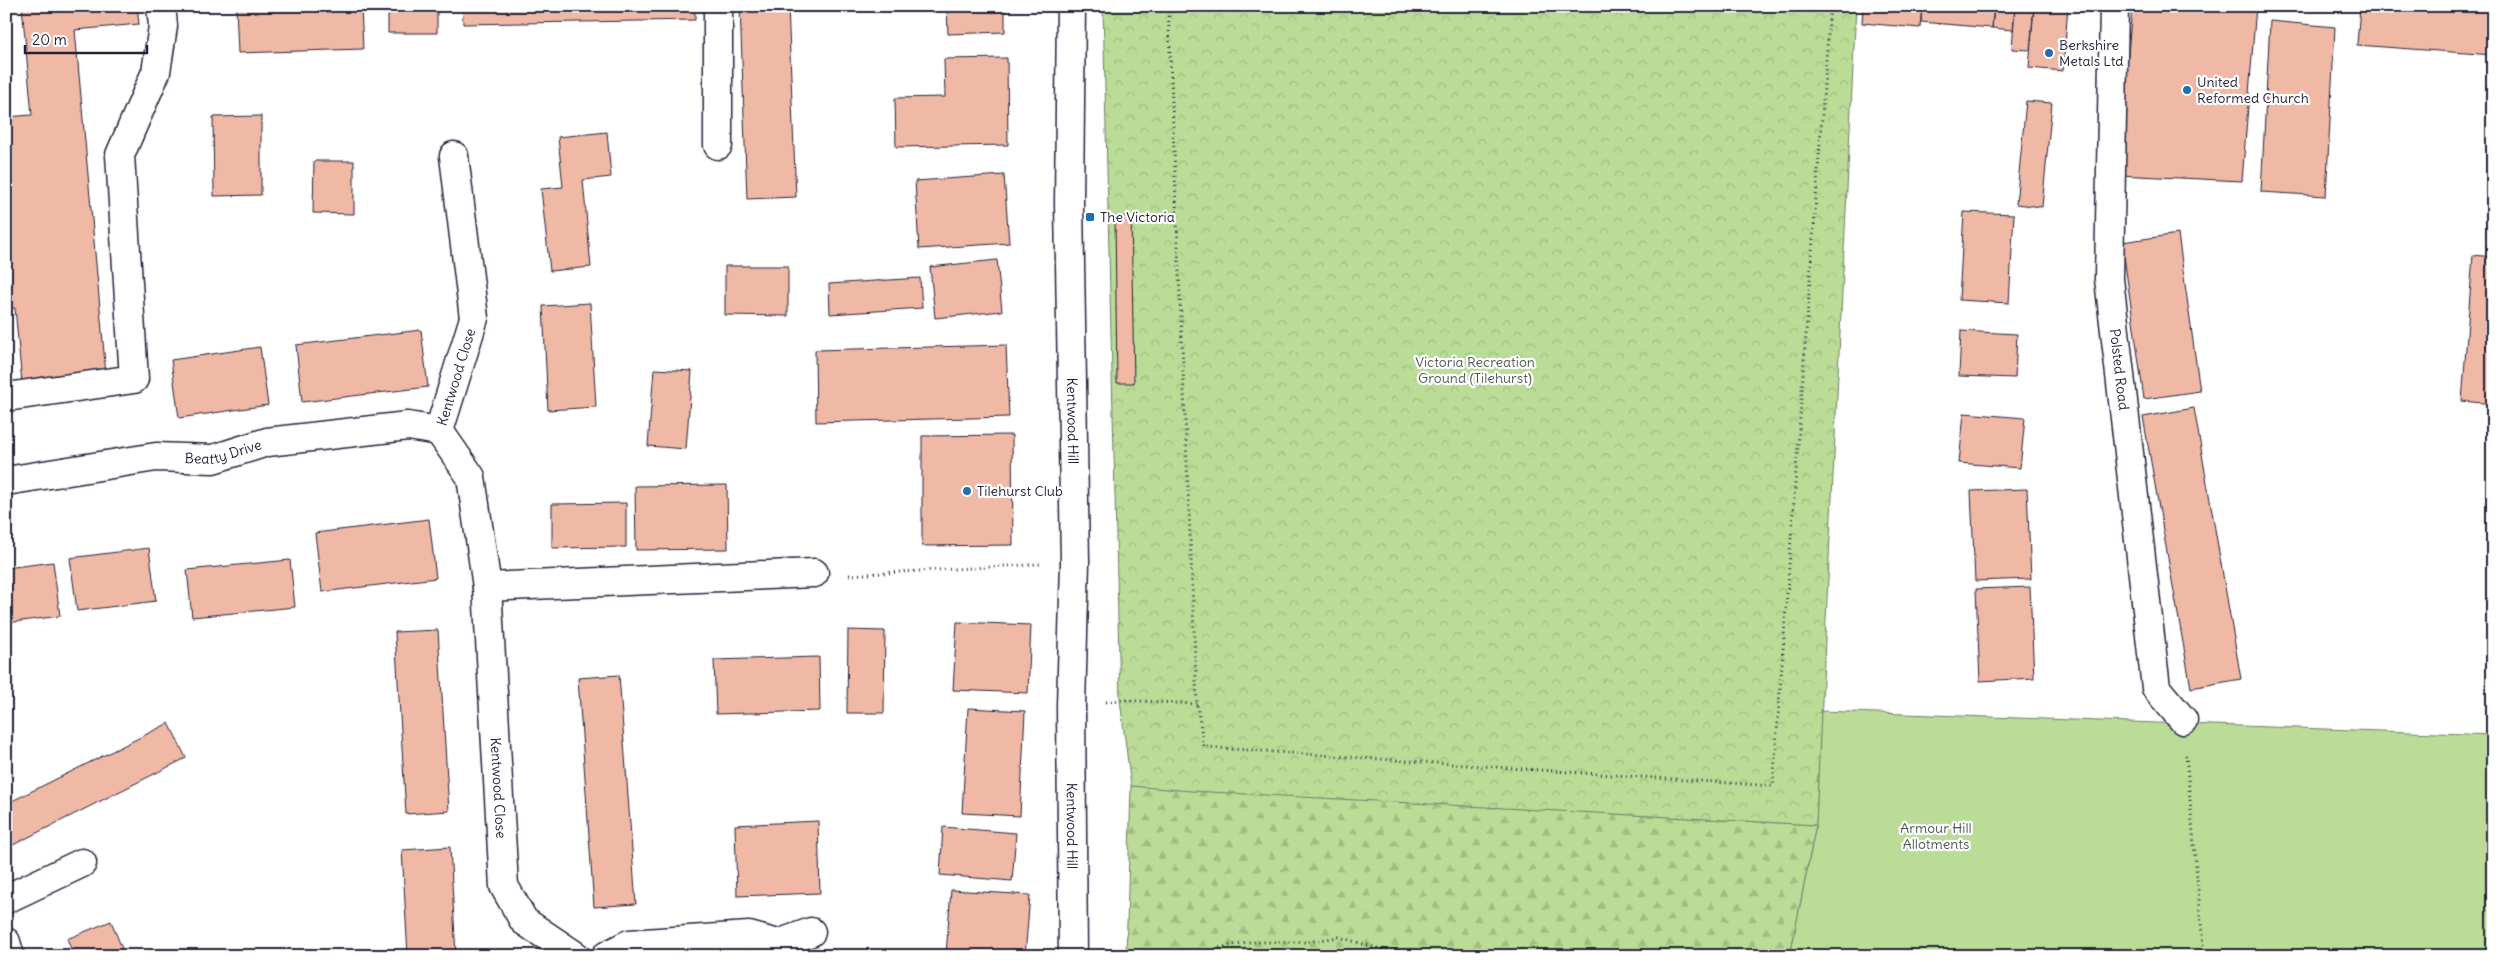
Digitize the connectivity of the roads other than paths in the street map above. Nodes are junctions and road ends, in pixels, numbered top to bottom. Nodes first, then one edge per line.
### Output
1 (160, 6) edge
2 (718, 6) edge
3 (1072, 6) edge
4 (2114, 6) edge
5 (718, 145) dead end
6 (454, 156) dead end
7 (6, 398) edge
8 (439, 431) junction
9 (6, 481) edge
10 (814, 573) road end
11 (488, 587) junction
12 (2183, 720) road end
13 (82, 863) dead end
14 (6, 899) edge
15 (811, 932) dead end
16 (6, 942) edge
17 (1073, 953) edge
18 (10, 956) edge
19 (576, 956) edge
20 (606, 956) edge

1 - 7 street
2 - 5 street
3 - 17 street, Kentwood Hill
4 - 12 street, Polsted Road
6 - 8 street, Kentwood Close
8 - 9 street, Beatty Drive
8 - 11 street, Kentwood Close
10 - 11 street
11 - 19 street, Kentwood Close
13 - 14 street
15 - 20 street
16 - 18 street

